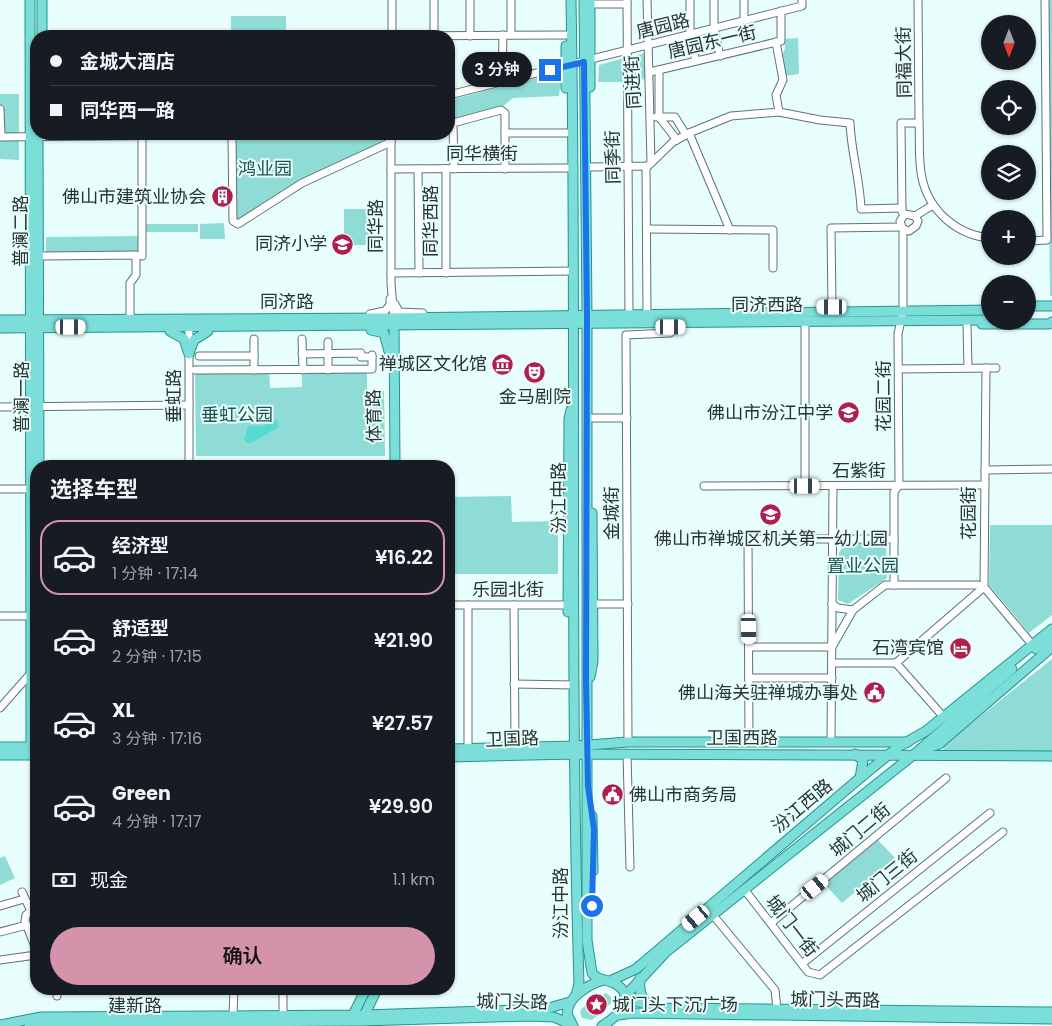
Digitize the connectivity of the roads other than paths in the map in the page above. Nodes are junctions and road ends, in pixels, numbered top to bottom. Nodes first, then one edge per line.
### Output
1 (28, 0) edge
2 (37, 0) edge
3 (42, 0) edge
4 (392, 0) edge
5 (434, 0) edge
6 (470, 0) edge
7 (511, 0) edge
8 (566, 0) edge
9 (571, 0) edge
10 (647, 0) edge
11 (690, 0) edge
12 (714, 0) edge
13 (744, 0) edge
14 (802, 0) edge
15 (918, 0) edge
16 (1045, 0) edge
17 (588, 2) edge
18 (627, 2) edge
19 (781, 11) junction
20 (744, 20) junction
21 (714, 29) junction
22 (37, 30) edge
23 (42, 30) edge
24 (392, 30) edge
25 (434, 30) edge
26 (30, 34) edge
27 (507, 35) junction
28 (566, 35) junction
29 (690, 35) junction
30 (455, 36) edge
31 (470, 36) junction
32 (779, 42) junction
33 (646, 46) junction
34 (627, 51) junction
35 (720, 56) junction
36 (587, 61) junction
37 (696, 61) junction
38 (569, 65) junction
39 (659, 70) junction
40 (650, 72) junction
41 (502, 82) junction
42 (455, 94) edge
43 (0, 109) edge
44 (779, 112) junction
45 (650, 117) junction
46 (659, 117) junction
47 (455, 122) edge
48 (919, 123) junction
49 (505, 133) junction
50 (567, 133) junction
51 (687, 134) junction
52 (30, 135) edge
53 (1, 136) edge
54 (36, 140) edge
55 (36, 140) edge
56 (142, 140) edge
57 (232, 140) edge
58 (387, 140) edge
59 (391, 140) edge
60 (451, 140) edge
61 (676, 140) junction
62 (649, 165) junction
63 (628, 166) junction
64 (590, 167) junction
65 (571, 168) junction
66 (391, 169) junction
67 (450, 169) junction
68 (505, 169) junction
69 (418, 170) junction
70 (932, 205) junction
71 (902, 212) junction
72 (915, 216) junction
73 (902, 228) junction
74 (647, 229) junction
75 (730, 230) junction
76 (981, 237) edge
77 (1036, 241) edge
78 (586, 245) junction
79 (43, 256) junction
80 (142, 256) dead end
81 (773, 268) dead end
82 (574, 271) junction
83 (391, 273) junction
84 (419, 273) junction
85 (446, 273) junction
86 (391, 284) junction
87 (391, 305) junction
88 (34, 306) junction
89 (832, 307) junction
90 (1036, 308) edge
91 (1052, 308) edge
92 (981, 309) edge
93 (423, 313) junction
94 (366, 314) dead end
95 (629, 314) junction
96 (647, 314) junction
97 (0, 315) edge
98 (130, 315) dead end
99 (552, 316) junction
100 (903, 316) junction
101 (575, 318) junction
102 (587, 318) junction
103 (0, 320) edge
104 (981, 320) edge
105 (1036, 320) edge
106 (391, 321) junction
107 (412, 321) junction
108 (744, 321) junction
109 (772, 321) junction
110 (1052, 321) edge
111 (658, 322) junction
112 (34, 323) junction
113 (530, 323) junction
114 (12, 324) junction
115 (967, 324) junction
116 (757, 326) junction
117 (805, 326) junction
118 (189, 327) junction
119 (369, 327) junction
120 (671, 327) junction
121 (0, 328) edge
122 (174, 329) junction
123 (204, 329) junction
124 (423, 329) junction
125 (0, 333) edge
126 (254, 339) dead end
127 (302, 339) dead end
128 (328, 342) dead end
129 (189, 354) junction
130 (302, 354) junction
131 (328, 354) junction
132 (392, 355) junction
133 (254, 356) junction
134 (968, 368) junction
135 (986, 368) junction
136 (996, 368) dead end
137 (899, 369) junction
138 (195, 370) dead end
139 (206, 370) junction
140 (254, 370) junction
141 (303, 370) junction
142 (328, 370) junction
143 (586, 397) junction
144 (575, 398) junction
145 (189, 405) junction
146 (34, 406) junction
147 (0, 407) edge
148 (591, 418) junction
149 (627, 418) junction
150 (33, 460) edge
151 (38, 460) edge
152 (189, 460) edge
153 (391, 460) edge
154 (395, 460) edge
155 (1052, 469) edge
156 (985, 470) junction
157 (899, 485) junction
158 (985, 485) junction
159 (704, 486) dead end
160 (805, 486) junction
161 (833, 486) junction
162 (0, 489) edge
163 (30, 489) edge
164 (832, 539) junction
165 (894, 539) junction
166 (894, 585) junction
167 (984, 587) junction
168 (593, 604) junction
169 (628, 604) junction
170 (832, 604) junction
171 (455, 605) edge
172 (468, 605) junction
173 (514, 605) junction
174 (568, 605) junction
175 (853, 610) junction
176 (0, 616) edge
177 (30, 616) edge
178 (832, 622) junction
179 (1052, 624) edge
180 (844, 626) junction
181 (1052, 629) edge
182 (1052, 638) edge
183 (1030, 642) junction
184 (749, 647) junction
185 (832, 647) junction
186 (1052, 648) edge
187 (1018, 661) junction
188 (832, 663) junction
189 (896, 663) junction
190 (574, 668) junction
191 (30, 674) edge
192 (749, 678) junction
193 (832, 678) junction
194 (514, 684) junction
195 (574, 685) junction
196 (992, 687) junction
197 (587, 697) junction
198 (976, 700) junction
199 (989, 701) junction
200 (0, 708) edge
201 (941, 717) junction
202 (831, 740) junction
203 (749, 741) junction
204 (897, 741) junction
205 (628, 742) junction
206 (908, 742) junction
207 (588, 744) junction
208 (0, 747) edge
209 (515, 748) junction
210 (455, 749) edge
211 (468, 749) junction
212 (30, 750) edge
213 (576, 750) junction
214 (30, 752) edge
215 (588, 754) junction
216 (627, 754) junction
217 (854, 754) junction
218 (890, 754) junction
219 (913, 754) junction
220 (0, 755) edge
221 (1052, 756) edge
222 (455, 757) edge
223 (860, 778) junction
224 (946, 778) dead end
225 (990, 814) dead end
226 (1003, 832) dead end
227 (630, 867) dead end
228 (744, 889) junction
229 (0, 906) edge
230 (30, 906) edge
231 (30, 913) edge
232 (712, 914) junction
233 (771, 923) junction
234 (27, 925) junction
235 (0, 932) edge
236 (30, 932) edge
237 (30, 956) edge
238 (0, 960) edge
239 (803, 963) junction
240 (640, 978) junction
241 (606, 980) junction
242 (114, 995) edge
243 (234, 995) edge
244 (283, 995) edge
245 (363, 995) edge
246 (374, 995) edge
247 (625, 996) junction
248 (573, 999) junction
249 (649, 1005) junction
250 (777, 1009) junction
251 (1052, 1012) edge
252 (233, 1015) junction
253 (283, 1015) junction
254 (619, 1015) junction
255 (1052, 1019) edge
256 (351, 1021) edge
257 (361, 1021) edge
258 (904, 1021) edge
259 (111, 1022) edge
260 (466, 1022) edge
261 (404, 1023) edge
262 (0, 1025) edge
263 (29, 1026) edge
264 (572, 1026) edge
265 (603, 1026) edge

1 - 26 main road, 普澜二路
2 - 22 main road
3 - 23 main road
4 - 24 street
5 - 25 street
6 - 31 street
7 - 27 street
8 - 28 main road
9 - 38 main road, 汾江中路
10 - 33 street, 同进街
11 - 29 street
12 - 21 street
13 - 20 street
14 - 19 street, 唐园路
15 - 48 street, 同福大街
16 - 77 street
17 - 18 street
17 - 36 main road, 汾江中路
18 - 34 street, 同季街
19 - 20 street, 唐园路
19 - 32 street
20 - 21 street, 唐园路
21 - 29 street, 唐园路
21 - 35 street
27 - 28 street
27 - 31 street
27 - 41 street
28 - 38 main road
29 - 33 street, 唐园路
29 - 37 street
30 - 31 street
32 - 35 street, 唐园东一街
32 - 44 street
33 - 34 street, 唐园路
33 - 40 street, 同进街
34 - 36 street, 唐园路
34 - 63 street, 同季街
35 - 37 street, 唐园东一街
36 - 38 street, 唐园路
36 - 64 main road
36 - 78 main road, 汾江中路
37 - 39 street, 唐园东一街
38 - 41 street, 唐园路
38 - 50 main road
38 - 65 main road, 汾江中路
39 - 40 street, 唐园东一街
39 - 46 street
40 - 45 street, 同进街
41 - 42 street, 唐园路
43 - 53 street
44 - 51 street
44 - 71 street
45 - 46 street
45 - 62 street, 同进街
46 - 51 street
46 - 61 street
47 - 49 street
48 - 70 street, 同福大街
48 - 71 street, 同福大街
49 - 50 street
49 - 68 street
50 - 65 main road
51 - 61 street
51 - 75 street
52 - 53 street
54 - 79 main road
55 - 88 main road, 普澜二路
56 - 80 street
57 - 58 street
59 - 66 street, 同华路
60 - 67 street, 同华西路
61 - 62 street
62 - 63 street
62 - 74 street, 同进街
63 - 64 street
63 - 95 street, 同季街
64 - 78 main road
65 - 68 street, 同华横街
65 - 82 main road, 汾江中路
66 - 69 street, 同华横街
66 - 83 street, 同华路
67 - 68 street, 同华横街
67 - 69 street, 同华横街
67 - 85 street, 同华西路
69 - 84 street
70 - 72 street
70 - 76 street
71 - 72 street
71 - 73 street, 同福大街
72 - 73 street
73 - 89 street
73 - 100 street, 同福大街
74 - 75 street
74 - 96 street, 同进街
75 - 81 street
78 - 102 main road, 汾江中路
79 - 88 main road
79 - 98 street
82 - 85 street
82 - 101 main road, 汾江中路
83 - 84 street
83 - 86 street, 同华路
84 - 85 street
86 - 87 street, 同华路
86 - 93 street
87 - 94 street
87 - 106 street, 体育路
88 - 112 main road, 普澜二路
89 - 96 main road
89 - 100 main road
90 - 91 main road
92 - 100 main road, 同济西路
93 - 99 main road
93 - 107 main road
95 - 96 main road, 同济西路
95 - 102 main road, 同济西路
96 - 100 main road, 同济西路
97 - 114 main road
99 - 101 main road, 同济路
99 - 107 main road, 同济路
100 - 104 main road, 同济西路
100 - 109 main road, 同济西路
100 - 115 main road
100 - 117 main road
100 - 137 street, 花园二街
101 - 102 main road, 同济西路
101 - 113 main road, 同济路
101 - 144 main road, 汾江中路
102 - 111 main road, 同济西路
102 - 143 main road, 汾江中路
103 - 114 main road, 同济路
105 - 110 main road
106 - 107 main road, 同济路
106 - 112 main road, 同济路
106 - 119 main road, 同济路
106 - 132 main road, 体育路
107 - 113 main road, 同济路
107 - 124 main road
108 - 109 main road, 同济西路
108 - 111 main road, 同济西路
108 - 116 main road
109 - 116 main road
110 - 115 main road
111 - 120 main road
112 - 114 main road, 同济路
112 - 122 main road, 同济路
112 - 146 main road, 普澜一路
113 - 124 main road
114 - 121 main road, 同济路
114 - 125 main road
115 - 134 street
116 - 117 main road
116 - 120 main road
117 - 160 street
118 - 122 main road, 同济路
118 - 123 main road, 同济路
118 - 129 street, 垂虹路
119 - 123 main road, 同济路
119 - 132 main road
120 - 149 street, 金城街
122 - 129 main road
123 - 129 main road
124 - 132 main road
126 - 133 street
127 - 130 street
128 - 131 street
129 - 145 street, 垂虹路
130 - 131 street
130 - 141 street
131 - 142 street
131 - 142 street
132 - 153 main road, 体育路
132 - 154 main road, 体育路
133 - 139 street
133 - 140 street
134 - 135 street
134 - 137 street
135 - 136 street
135 - 156 street, 花园街
137 - 157 street, 花园二街
138 - 139 street
139 - 140 street
140 - 141 street
141 - 142 street
143 - 148 main road
143 - 197 main road, 汾江中路
144 - 174 main road
144 - 190 main road, 汾江中路
145 - 146 street
145 - 152 street, 垂虹路
146 - 147 street
146 - 150 main road, 普澜一路
146 - 151 main road, 普澜一路
148 - 149 street
148 - 168 main road
149 - 169 street, 金城街
155 - 156 street
156 - 158 street, 花园街
157 - 158 street, 石紫街
157 - 161 street, 石紫街
157 - 165 street, 花园二街
158 - 167 street, 花园街
159 - 160 street, 石紫街
160 - 161 street, 石紫街
161 - 164 street
162 - 163 street
164 - 165 street
164 - 170 street
164 - 184 street
165 - 166 street, 花园二街
166 - 167 street
166 - 175 street
167 - 183 street
167 - 189 street
168 - 169 street
168 - 197 main road
169 - 205 street, 金城街
170 - 175 street
170 - 178 street
171 - 172 street, 乐园北街
172 - 173 street, 乐园北街
172 - 211 street
173 - 174 street, 乐园北街
173 - 194 street
174 - 190 main road
175 - 180 street
176 - 177 street
178 - 180 street
178 - 185 street
179 - 183 main road
180 - 185 street
181 - 187 main road
182 - 187 main road
183 - 201 main road
184 - 185 street
184 - 192 street
185 - 188 street
186 - 199 main road
187 - 196 main road, 汾江西路
187 - 201 main road, 汾江西路
188 - 189 street
188 - 193 street
189 - 201 street
190 - 195 main road, 汾江中路
191 - 200 street
192 - 193 street
192 - 203 street
193 - 202 street
194 - 195 street
194 - 209 street
195 - 213 main road, 汾江中路
196 - 198 main road, 汾江西路
196 - 199 main road
197 - 207 main road, 汾江中路
198 - 199 main road
198 - 219 main road, 汾江西路
199 - 219 main road
201 - 204 main road
201 - 206 main road, 汾江西路
202 - 203 main road, 卫国西路
202 - 204 main road, 卫国西路
203 - 205 main road, 卫国西路
204 - 206 main road, 卫国西路
205 - 207 main road, 卫国西路
206 - 218 main road, 汾江西路
206 - 219 main road
207 - 213 main road, 卫国西路
207 - 215 main road, 汾江中路
208 - 212 main road
209 - 211 main road, 卫国路
209 - 213 main road, 卫国路
210 - 211 main road, 卫国路
213 - 215 main road, 卫国西路
213 - 222 main road, 卫国路
213 - 248 main road, 汾江中路
214 - 220 main road
215 - 216 main road, 卫国西路
215 - 241 main road, 汾江中路
216 - 217 main road, 卫国西路
216 - 227 street
217 - 218 main road, 卫国西路
217 - 223 main road
218 - 219 main road, 卫国西路
218 - 223 main road, 汾江西路
219 - 221 main road, 卫国西路
219 - 228 main road, 汾江西路
223 - 241 main road, 汾江西路
224 - 233 street, 城门二街
225 - 239 street, 城门三街
226 - 239 street, 城门一街
228 - 232 main road, 汾江西路
228 - 233 street, 城门一街
229 - 230 street
231 - 234 street
232 - 240 main road, 汾江西路
232 - 250 street
233 - 239 street, 城门一街
234 - 235 street
234 - 236 street
237 - 238 street
240 - 247 main road, 汾江西路
240 - 249 main road
241 - 247 main road, 汾江中路
241 - 248 main road, 汾江西路
242 - 259 street
243 - 252 street
244 - 253 street
245 - 256 main road
246 - 257 main road
247 - 249 main road, 城门头西路
247 - 254 main road
248 - 257 main road, 城门头路
248 - 264 main road, 汾江中路
249 - 250 main road, 城门头西路
250 - 251 main road, 城门头西路
252 - 253 main road, 建新路
252 - 259 main road, 建新路
253 - 256 main road, 建新路
254 - 258 main road, 城门头西路
254 - 265 main road
255 - 258 main road, 城门头西路
256 - 257 main road, 建新路
256 - 259 main road, 建新路
257 - 261 main road, 城门头路
259 - 262 main road, 建新路
259 - 263 main road, 建新路
260 - 261 main road, 城门头路
260 - 264 main road, 城门头路

